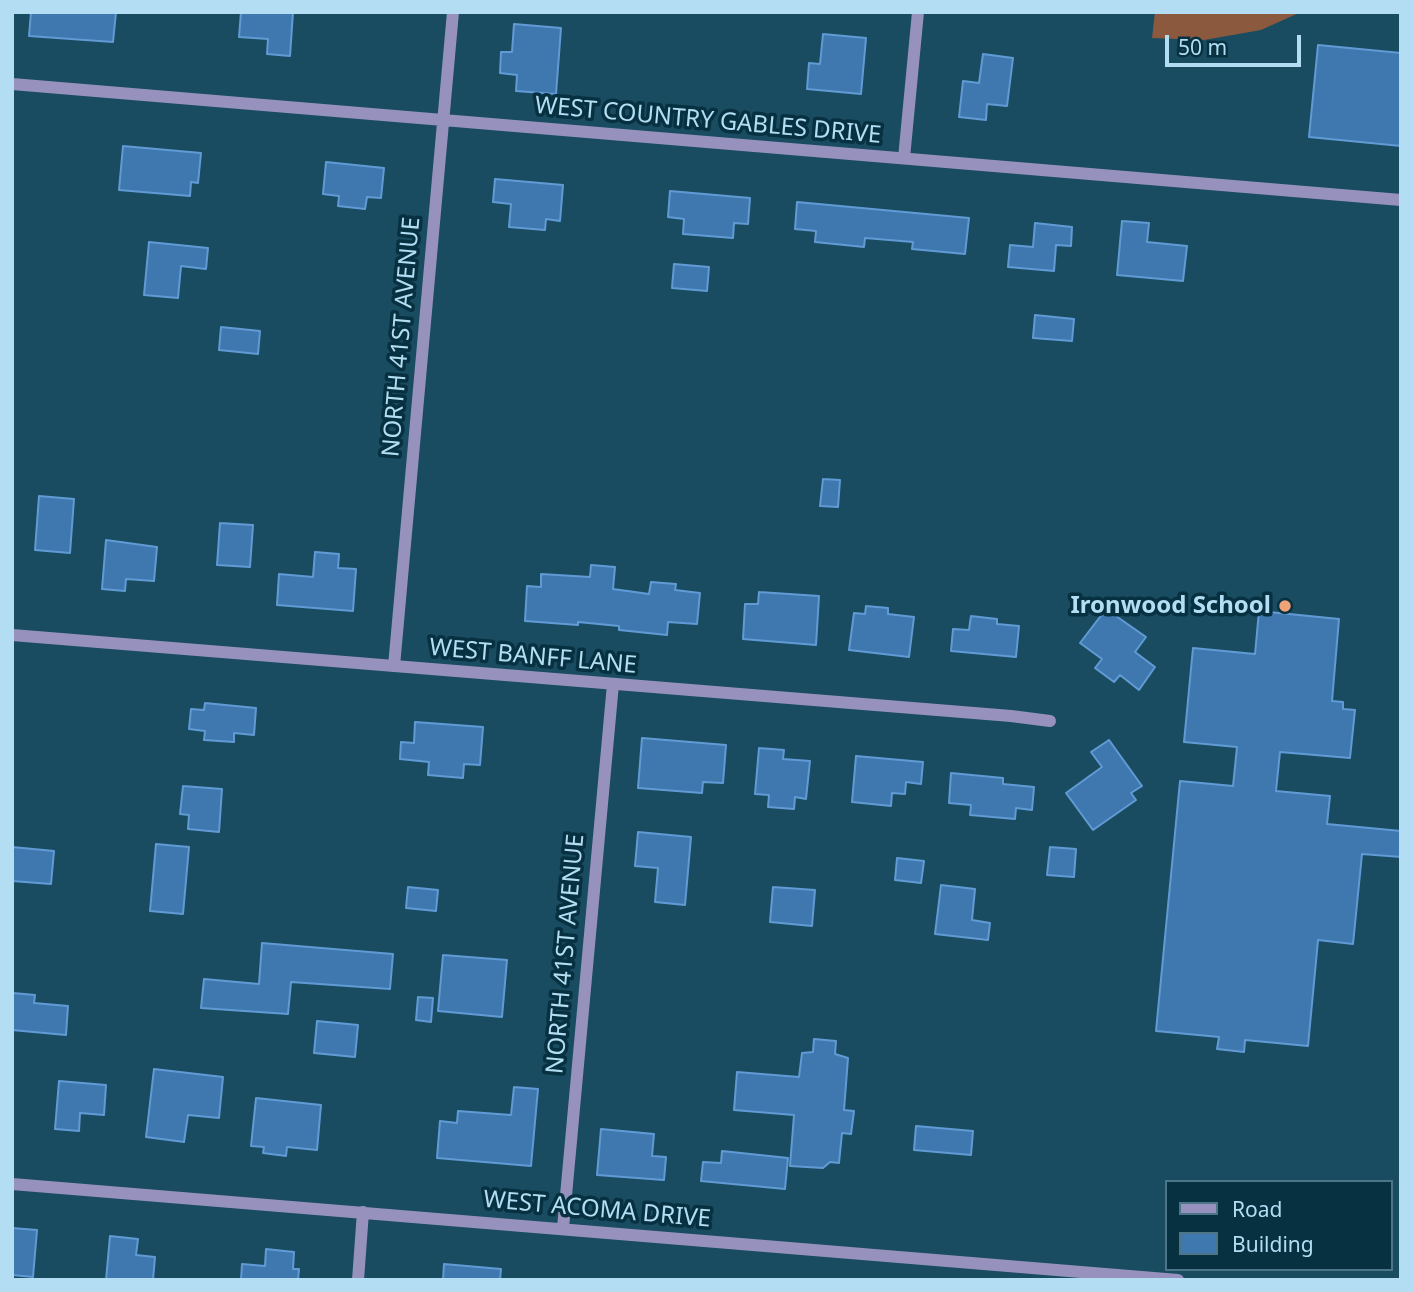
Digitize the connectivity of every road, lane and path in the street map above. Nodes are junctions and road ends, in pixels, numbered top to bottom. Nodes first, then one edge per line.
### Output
1 (453, 12) edge
2 (918, 12) edge
3 (12, 84) edge
4 (443, 120) junction
5 (904, 158) junction
6 (1401, 200) edge
7 (12, 635) edge
8 (394, 667) junction
9 (613, 684) junction
10 (1050, 721) dead end
11 (12, 1184) edge
12 (363, 1212) junction
13 (563, 1228) junction
14 (358, 1280) edge
15 (1178, 1280) edge

1 - 4 street, NORTH 41ST AVENUE
2 - 5 street
3 - 4 street, WEST COUNTRY GABLES DRIVE
4 - 5 street, WEST COUNTRY GABLES DRIVE
4 - 8 street, NORTH 41ST AVENUE
5 - 6 street, WEST COUNTRY GABLES DRIVE
7 - 8 street, WEST BANFF LANE
8 - 9 street, WEST BANFF LANE
9 - 10 street, WEST BANFF LANE
9 - 13 street, NORTH 41ST AVENUE
11 - 12 street, WEST ACOMA DRIVE
12 - 13 street, WEST ACOMA DRIVE
12 - 14 street
13 - 15 street, WEST ACOMA DRIVE

